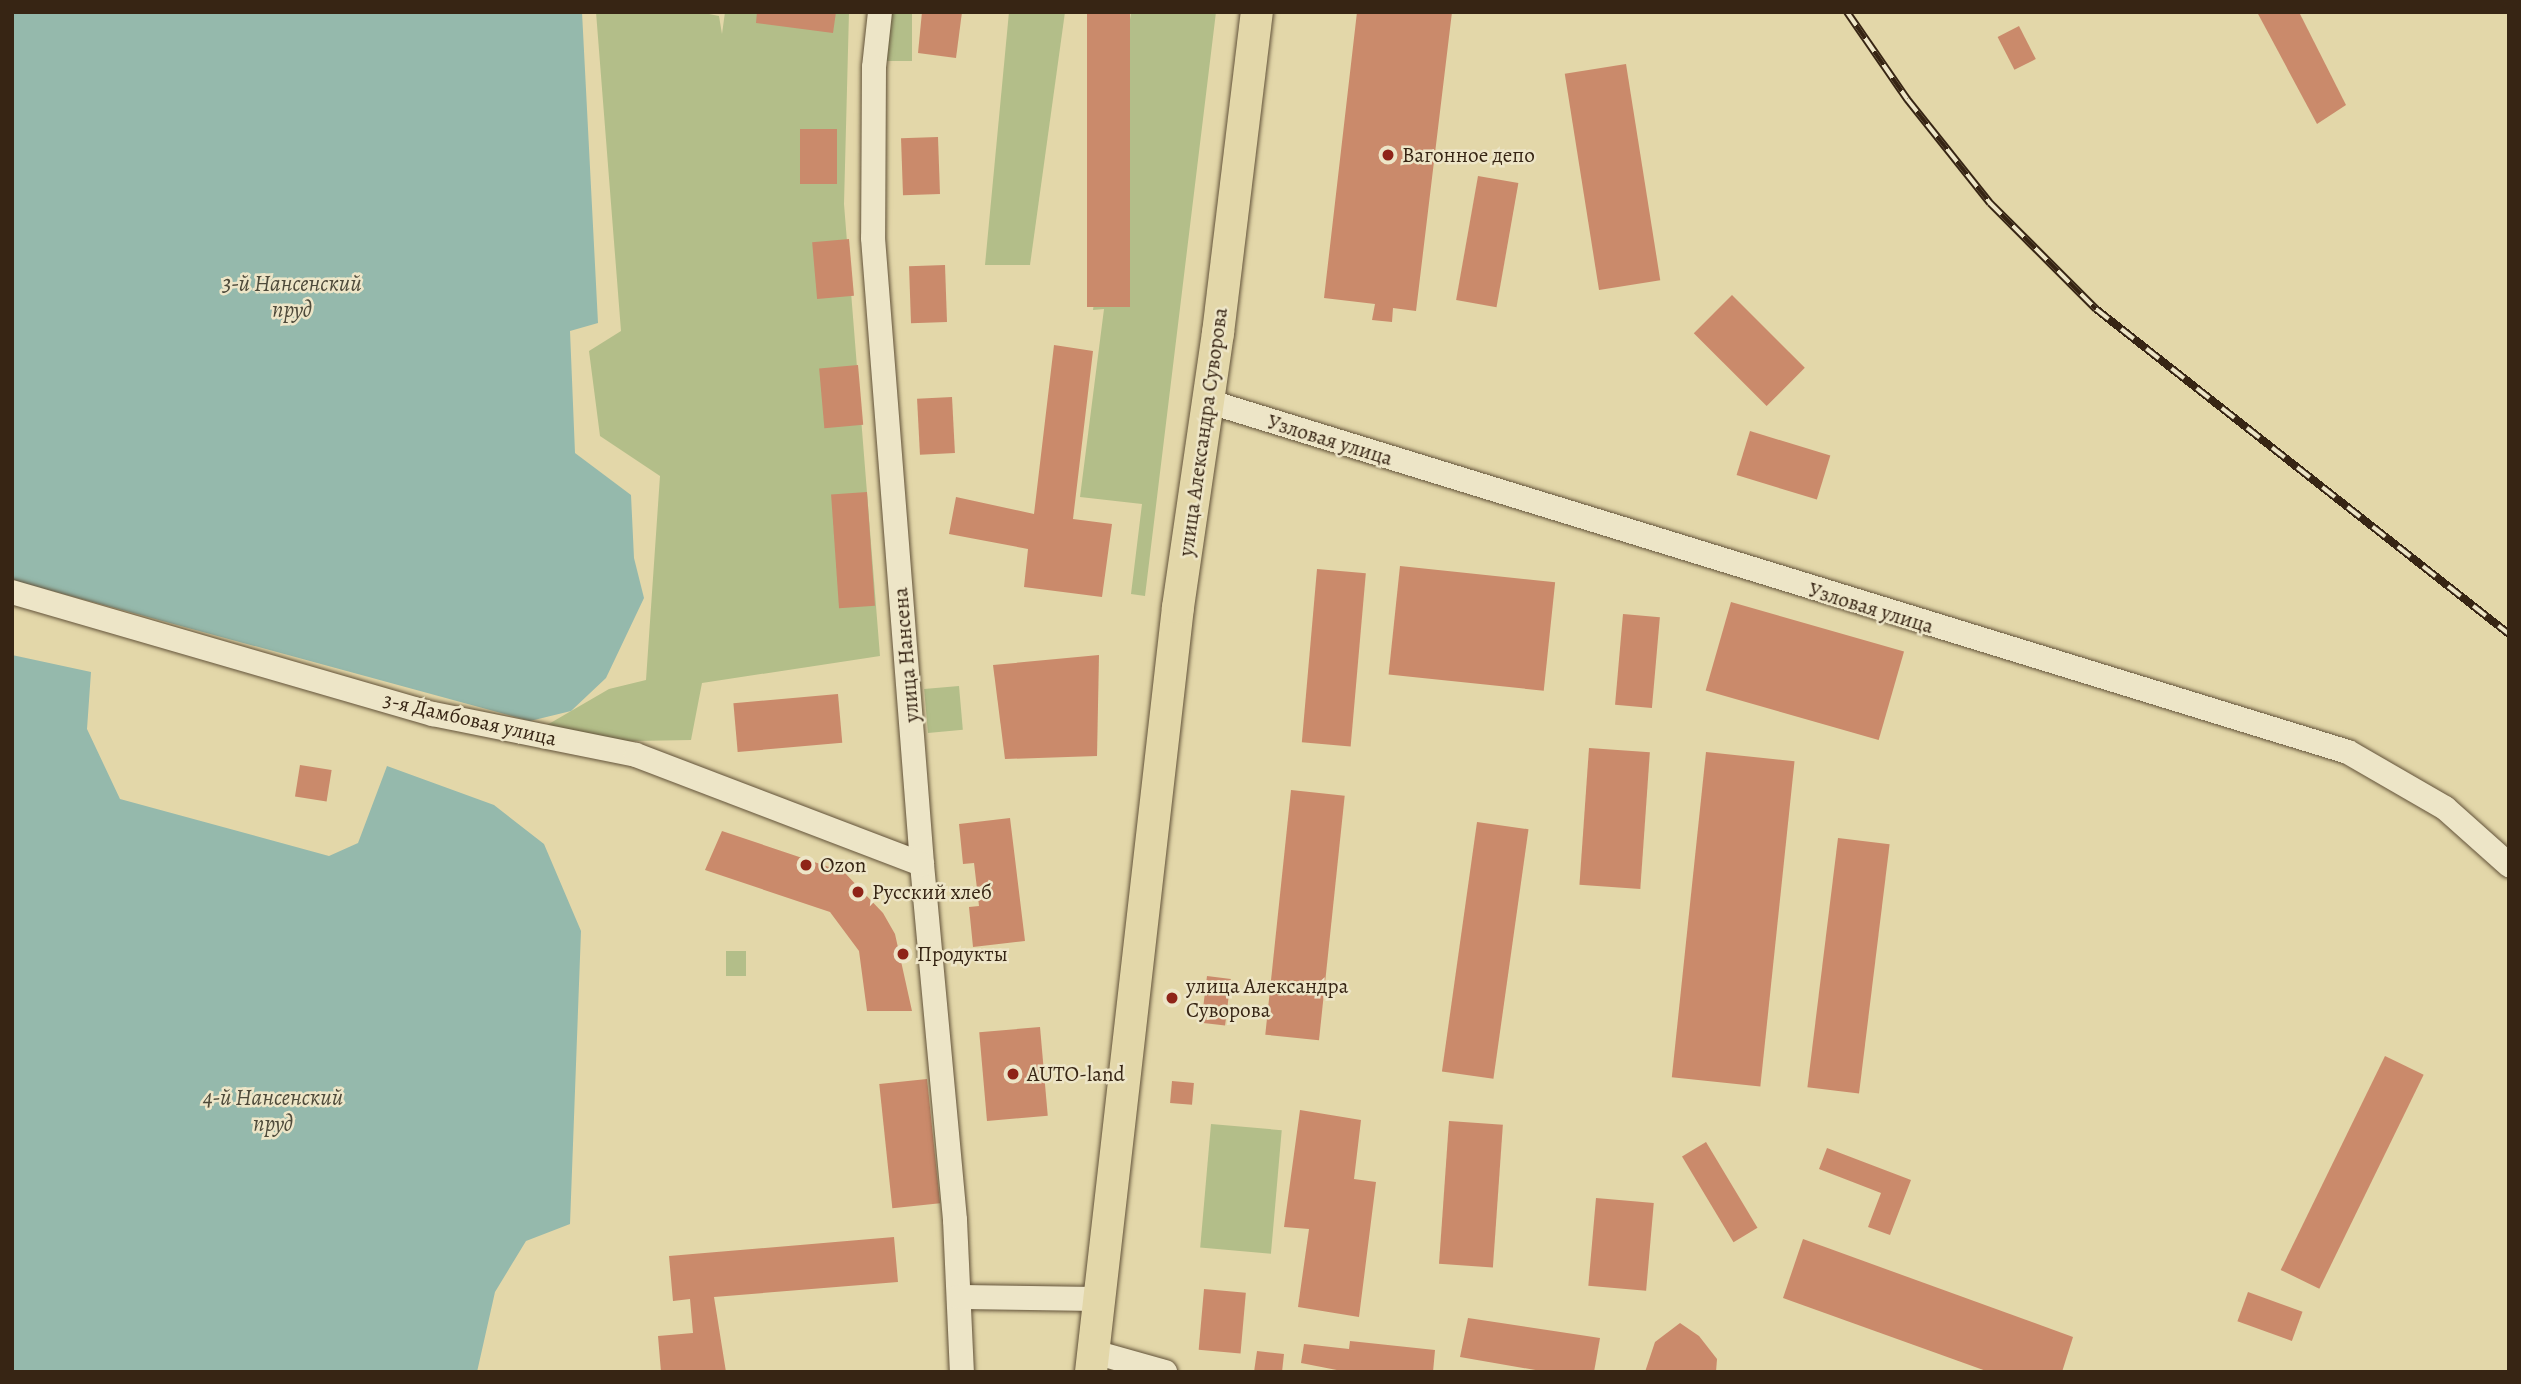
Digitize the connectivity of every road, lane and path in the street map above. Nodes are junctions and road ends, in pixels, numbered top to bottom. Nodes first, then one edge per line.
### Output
1 (880, 12) edge
2 (1257, 12) edge
3 (1207, 401) junction
4 (12, 592) edge
5 (922, 864) junction
6 (2509, 865) edge
7 (960, 1297) junction
8 (1100, 1299) junction
9 (1092, 1362) edge
10 (962, 1372) edge
11 (1165, 1372) edge

1 - 5 street, улица Нансена
2 - 3 main road, улица Александра Суворова
3 - 6 street, Узловая улица
3 - 8 main road, улица Александра Суворова
4 - 5 street, 3-я Дамбовая улица
5 - 7 street, улица Нансена
7 - 8 street
7 - 10 street, улица Нансена
8 - 9 main road, улица Александра Суворова
9 - 11 street, улица Александра Суворова

